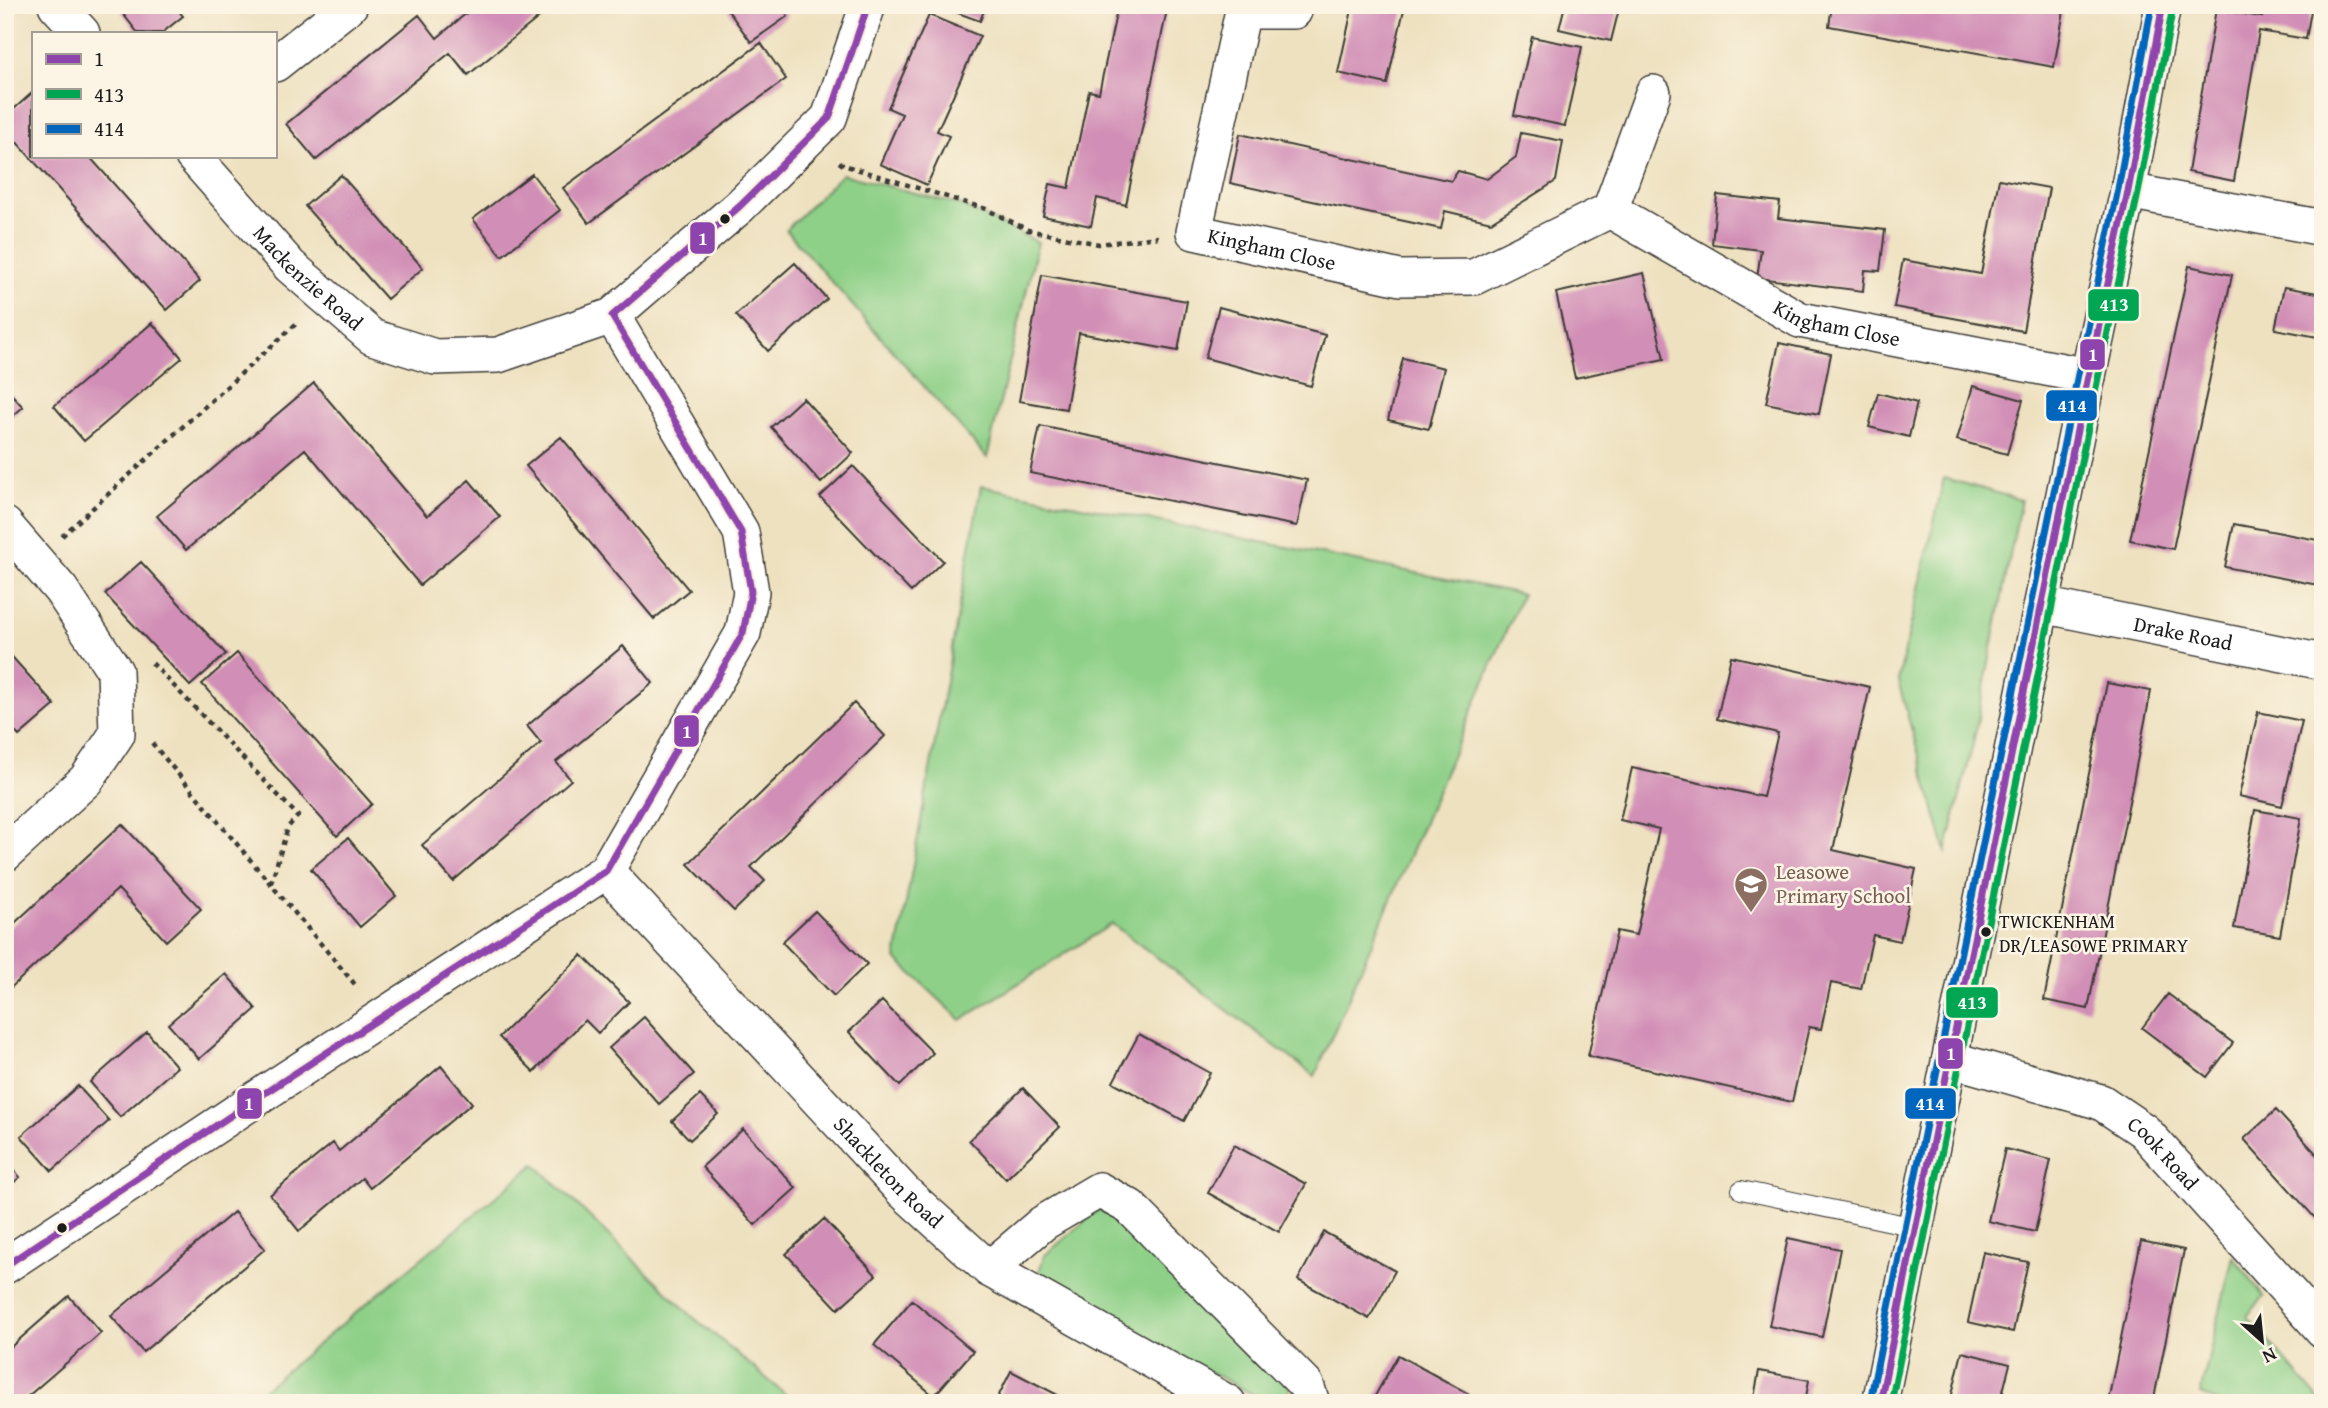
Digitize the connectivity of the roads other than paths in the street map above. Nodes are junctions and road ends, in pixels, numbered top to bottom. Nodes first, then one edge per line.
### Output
1 (57, 5) edge
2 (350, 5) edge
3 (868, 5) edge
4 (2163, 5) edge
5 (1294, 11) dead end
6 (81, 32) edge
7 (276, 63) edge
8 (1653, 93) dead end
9 (195, 158) edge
10 (2127, 191) junction
11 (1610, 210) junction
12 (2323, 228) edge
13 (612, 316) junction
14 (2088, 376) junction
15 (5, 525) edge
16 (2042, 605) junction
17 (2323, 662) edge
18 (5, 854) edge
19 (606, 871) junction
20 (1950, 1059) junction
21 (1741, 1190) dead end
22 (1915, 1227) junction
23 (5, 1266) edge
24 (989, 1269) junction
25 (2323, 1331) edge
26 (1228, 1403) edge
27 (1312, 1403) edge
28 (1880, 1403) edge

1 - 6 street
2 - 7 street
3 - 13 street
4 - 10 street
5 - 11 street, Kingham Close
8 - 11 street
9 - 13 street, Mackenzie Road
10 - 12 street
10 - 14 street
11 - 14 street, Kingham Close
13 - 19 street
14 - 16 street
15 - 18 street
16 - 17 street, Drake Road
16 - 20 street
19 - 23 street
19 - 24 street, Shackleton Road
20 - 22 street
20 - 25 street, Cook Road
21 - 22 lane
22 - 28 street
24 - 26 street, Shackleton Road
24 - 27 street

